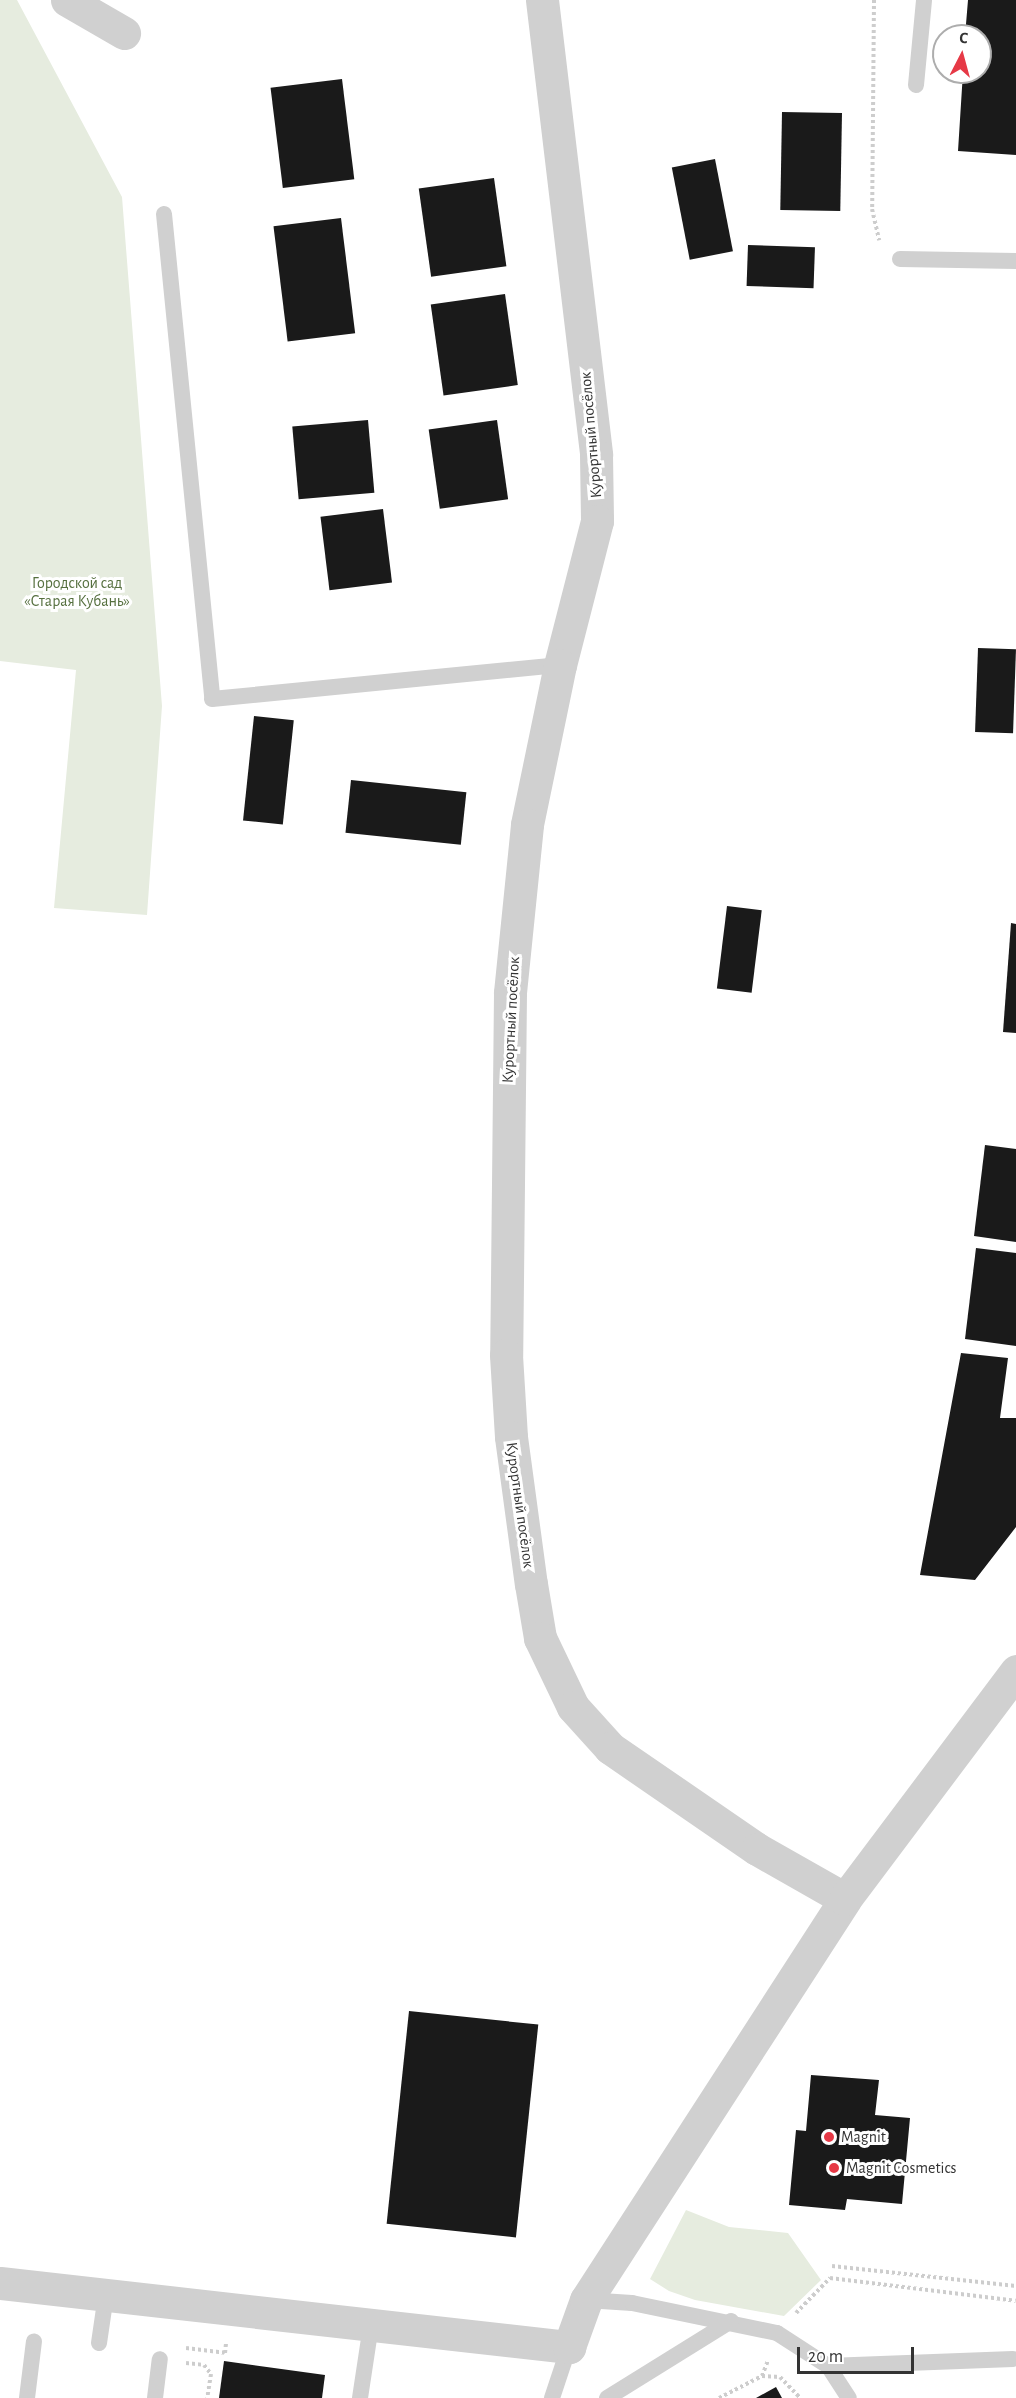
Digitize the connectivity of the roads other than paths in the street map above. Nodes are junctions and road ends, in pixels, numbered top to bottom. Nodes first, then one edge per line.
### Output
1 (67, 0) edge
2 (543, 0) edge
3 (924, 0) edge
4 (124, 33) dead end
5 (916, 85) dead end
6 (164, 214) dead end
7 (900, 259) road end
8 (1016, 261) edge
9 (560, 664) junction
10 (1016, 1671) edge
11 (845, 1899) junction
12 (0, 2283) edge
13 (106, 2295) junction
14 (585, 2300) junction
15 (731, 2321) junction
16 (371, 2325) junction
17 (34, 2341) dead end
18 (99, 2343) dead end
19 (568, 2347) junction
20 (160, 2359) dead end
21 (1012, 2359) dead end
22 (828, 2366) junction
23 (27, 2398) edge
24 (155, 2398) edge
25 (360, 2398) edge
26 (552, 2398) edge
27 (607, 2398) edge
28 (849, 2398) edge

1 - 4 street
2 - 9 street, Курортный посёлок
3 - 5 lane
6 - 9 lane
7 - 8 lane
9 - 11 street, Курортный посёлок
10 - 11 street
11 - 14 street
12 - 13 street
13 - 16 street
13 - 18 lane
14 - 15 lane
14 - 19 street
15 - 22 lane
15 - 27 lane
16 - 19 street
16 - 25 lane
17 - 23 lane
19 - 26 lane
20 - 24 lane
21 - 22 lane
22 - 28 lane

